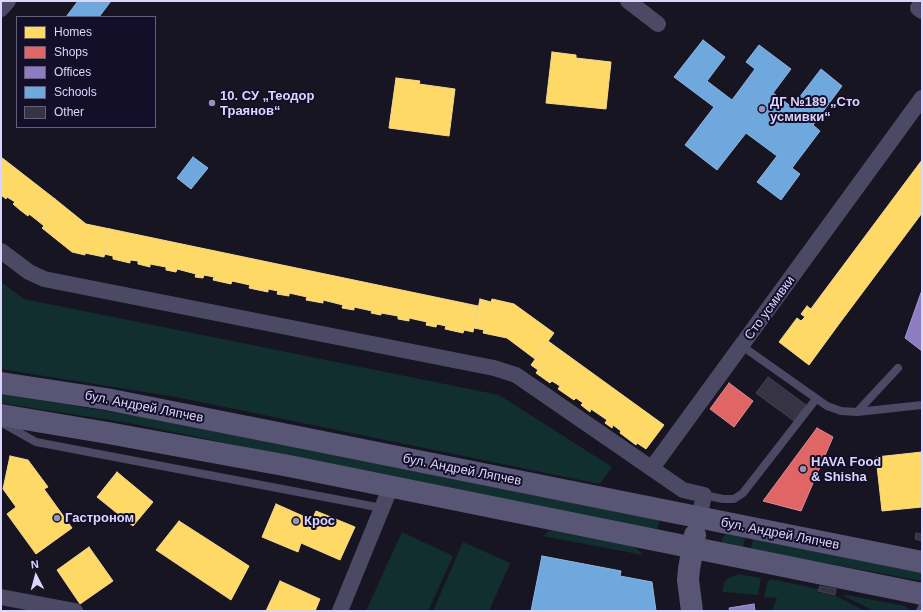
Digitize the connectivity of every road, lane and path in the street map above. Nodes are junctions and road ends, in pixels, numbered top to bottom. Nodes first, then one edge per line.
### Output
1 (8, 1) edge
2 (628, 1) edge
3 (922, 4) edge
4 (1, 9) edge
5 (922, 11) edge
6 (658, 24) dead end
7 (922, 98) edge
8 (1, 251) edge
9 (742, 346) junction
10 (898, 368) dead end
11 (1, 383) edge
12 (816, 399) junction
13 (922, 405) edge
14 (857, 412) junction
15 (1, 415) edge
16 (1, 422) edge
17 (652, 468) junction
18 (391, 486) junction
19 (704, 495) junction
20 (382, 508) junction
21 (699, 518) junction
22 (693, 548) junction
23 (922, 562) edge
24 (922, 594) edge
25 (1, 597) edge
26 (922, 607) edge
27 (75, 611) edge
28 (340, 611) edge
29 (692, 611) edge
30 (920, 611) edge

1 - 4 street
2 - 6 street
3 - 5 street
7 - 9 street, Сто усмивки
8 - 17 street
9 - 12 lane
9 - 17 street, Сто усмивки
10 - 14 lane
11 - 21 main road, бул. Андрей Ляпчев
12 - 14 lane
12 - 19 lane
13 - 14 lane
15 - 18 main road
16 - 20 lane
17 - 19 street
18 - 20 street
18 - 22 main road
19 - 21 street
20 - 28 street
21 - 22 main road
21 - 23 main road, бул. Андрей Ляпчев
22 - 24 main road
22 - 29 main road
25 - 27 street
26 - 30 lane

